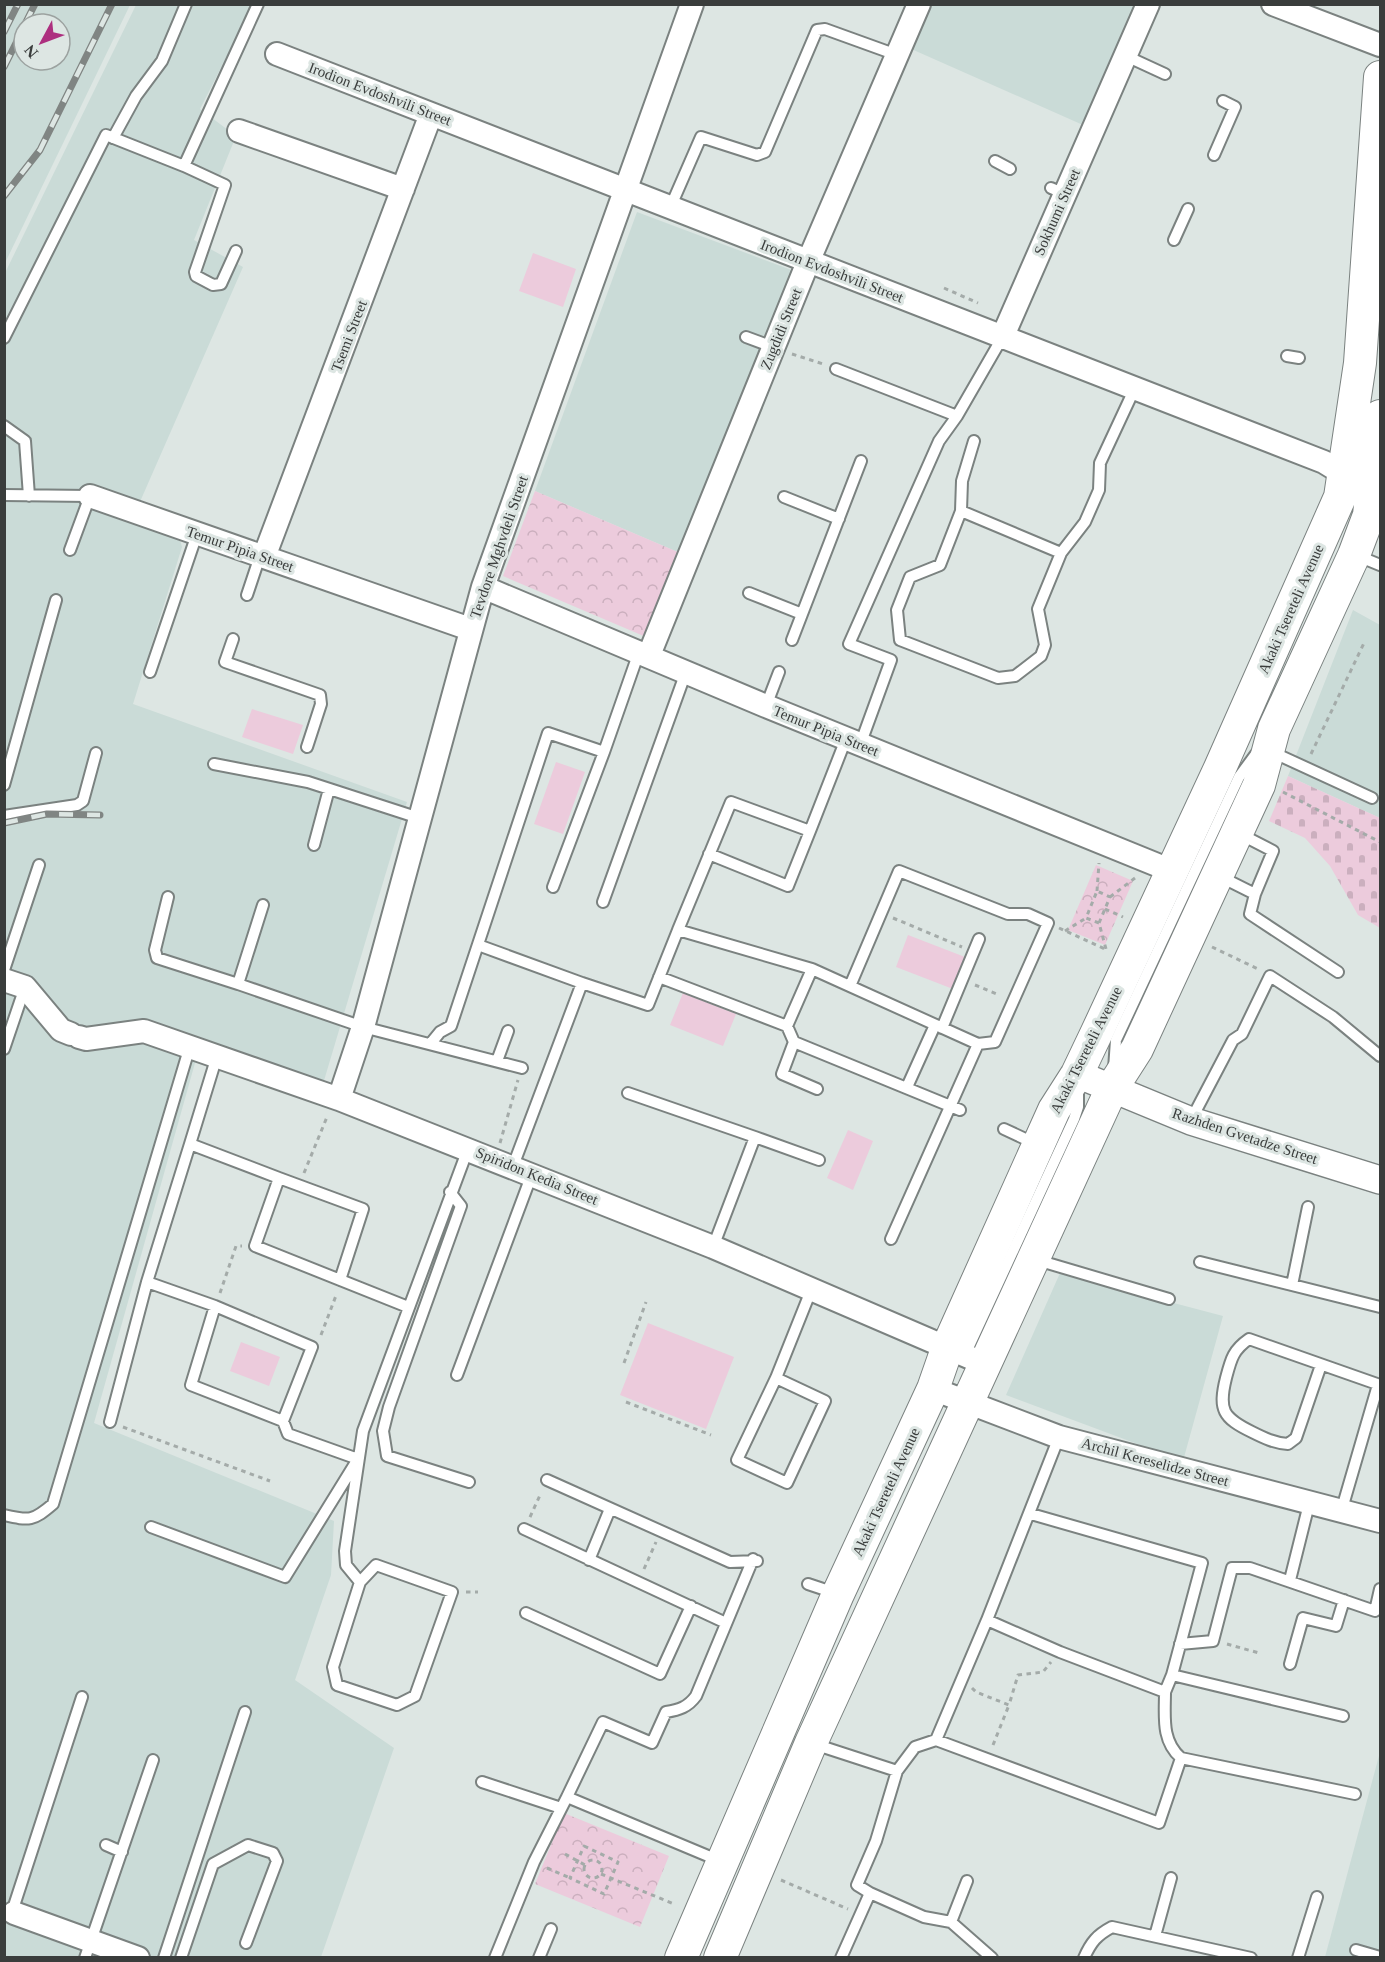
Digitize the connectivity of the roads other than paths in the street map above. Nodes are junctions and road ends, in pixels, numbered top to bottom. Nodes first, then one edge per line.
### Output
1 (186, 4) edge
2 (258, 4) edge
3 (692, 4) edge
4 (919, 4) edge
5 (1148, 4) edge
6 (1273, 4) edge
7 (1380, 45) edge
8 (277, 54) dead end
9 (897, 55) junction
10 (1126, 56) junction
11 (1166, 74) dead end
12 (1380, 77) edge
13 (1223, 101) dead end
14 (431, 114) junction
15 (239, 131) dead end
16 (113, 138) junction
17 (1214, 155) dead end
18 (995, 161) dead end
19 (184, 166) junction
20 (1010, 169) dead end
21 (403, 189) junction
22 (625, 190) junction
23 (670, 208) junction
24 (1188, 210) dead end
25 (1174, 240) dead end
26 (236, 251) dead end
27 (808, 262) junction
28 (746, 337) dead end
29 (4, 338) edge
30 (1002, 338) junction
31 (773, 347) junction
32 (1287, 356) dead end
33 (1299, 358) dead end
34 (836, 369) road end
35 (1134, 390) junction
36 (957, 416) junction
37 (1380, 416) edge
38 (4, 426) edge
39 (974, 441) dead end
40 (861, 461) dead end
41 (1344, 473) junction
42 (4, 495) edge
43 (29, 496) junction
44 (90, 496) junction
45 (1376, 497) edge
46 (784, 498) dead end
47 (961, 511) junction
48 (838, 519) junction
49 (197, 534) junction
50 (70, 550) dead end
51 (1061, 553) junction
52 (262, 557) junction
53 (1367, 560) edge
54 (483, 587) junction
55 (749, 593) dead end
56 (247, 595) dead end
57 (56, 600) dead end
58 (802, 614) junction
59 (470, 629) junction
60 (233, 639) dead end
61 (792, 640) dead end
62 (644, 654) junction
63 (150, 672) dead end
64 (686, 672) junction
65 (779, 672) dead end
66 (766, 706) junction
67 (1271, 740) junction
68 (853, 742) junction
69 (307, 747) dead end
70 (604, 752) junction
71 (96, 753) dead end
72 (214, 764) dead end
73 (4, 785) edge
74 (329, 789) junction
75 (1372, 798) dead end
76 (4, 816) edge
77 (419, 818) junction
78 (810, 831) junction
79 (1238, 833) junction
80 (314, 845) dead end
81 (709, 854) junction
82 (39, 866) dead end
83 (1172, 871) junction
84 (1218, 875) junction
85 (553, 887) dead end
86 (1255, 894) junction
87 (168, 897) dead end
88 (603, 902) dead end
89 (263, 905) dead end
90 (678, 930) junction
91 (979, 939) dead end
92 (478, 945) junction
93 (812, 969) junction
94 (4, 970) edge
95 (1338, 972) dead end
96 (659, 977) junction
97 (582, 983) junction
98 (15, 984) edge
99 (238, 984) junction
100 (850, 986) junction
101 (787, 1026) junction
102 (938, 1026) junction
103 (363, 1027) junction
104 (508, 1031) dead end
105 (794, 1042) junction
106 (431, 1043) junction
107 (978, 1044) junction
108 (190, 1046) junction
109 (4, 1049) edge
110 (218, 1055) junction
111 (1380, 1056) edge
112 (497, 1062) junction
113 (522, 1068) road end
114 (1077, 1074) junction
115 (907, 1087) junction
116 (1112, 1088) junction
117 (817, 1089) dead end
118 (628, 1093) dead end
119 (333, 1108) junction
120 (956, 1108) junction
121 (1191, 1121) junction
122 (1004, 1130) dead end
123 (756, 1137) junction
124 (190, 1144) junction
125 (1039, 1145) junction
126 (468, 1148) junction
127 (819, 1160) dead end
128 (513, 1166) junction
129 (279, 1179) junction
130 (1380, 1180) edge
131 (450, 1192) junction
132 (1308, 1208) dead end
133 (891, 1239) dead end
134 (713, 1246) junction
135 (1034, 1259) junction
136 (1200, 1262) dead end
137 (340, 1280) junction
138 (147, 1282) junction
139 (1292, 1285) junction
140 (812, 1288) junction
141 (1169, 1299) dead end
142 (215, 1306) junction
143 (408, 1307) junction
144 (1380, 1307) edge
145 (956, 1365) junction
146 (1321, 1365) junction
147 (457, 1375) dead end
148 (776, 1378) junction
149 (1379, 1385) edge
150 (967, 1403) junction
151 (283, 1421) junction
152 (110, 1422) road end
153 (1059, 1437) junction
154 (358, 1459) junction
155 (547, 1480) road end
156 (469, 1482) dead end
157 (1309, 1504) junction
158 (610, 1509) junction
159 (1341, 1512) junction
160 (1031, 1514) junction
161 (4, 1515) edge
162 (1380, 1521) edge
163 (151, 1527) dead end
164 (524, 1529) road end
165 (589, 1560) junction
166 (1290, 1580) junction
167 (360, 1582) junction
168 (808, 1584) dead end
169 (1380, 1589) edge
170 (838, 1594) junction
171 (1344, 1600) junction
172 (691, 1606) junction
173 (526, 1613) dead end
174 (987, 1620) junction
175 (726, 1623) junction
176 (1180, 1644) junction
177 (1290, 1664) dead end
178 (1172, 1675) junction
179 (1165, 1692) junction
180 (82, 1697) dead end
181 (245, 1712) dead end
182 (1343, 1716) dead end
183 (936, 1740) junction
184 (811, 1743) junction
185 (1181, 1758) junction
186 (153, 1760) dead end
187 (897, 1771) junction
188 (482, 1782) dead end
189 (1355, 1794) dead end
190 (567, 1797) junction
191 (561, 1808) junction
192 (106, 1845) dead end
193 (122, 1852) junction
194 (723, 1862) junction
195 (1171, 1878) dead end
196 (967, 1881) dead end
197 (870, 1893) junction
198 (1317, 1897) dead end
199 (9, 1911) edge
200 (951, 1922) junction
201 (551, 1929) dead end
202 (1155, 1936) junction
203 (246, 1943) dead end
204 (87, 1950) edge
205 (1356, 1950) dead end
206 (1380, 1957) edge
207 (138, 1958) edge
208 (164, 1958) edge
209 (181, 1958) edge
210 (495, 1958) edge
211 (540, 1958) edge
212 (681, 1958) edge
213 (720, 1958) edge
214 (842, 1958) edge
215 (992, 1958) edge
216 (1084, 1958) edge
217 (1251, 1958) edge
218 (1298, 1958) edge

1 - 16 lane
2 - 19 lane
3 - 22 street, Tevdore Mghvdeli Street
4 - 9 street, Zugdidi Street
5 - 10 street, Sokhumi Street
6 - 7 street
8 - 14 street, Irodion Evdoshvili Street
9 - 23 lane
9 - 27 street, Zugdidi Street
10 - 11 lane
10 - 30 street, Sokhumi Street
12 - 41 main road, Akaki Tsereteli Avenue
13 - 17 lane
14 - 21 street, Tsemi Street
14 - 22 street, Irodion Evdoshvili Street
15 - 21 street
16 - 19 lane
16 - 29 lane
18 - 20 lane
19 - 26 lane
21 - 52 street, Tsemi Street
22 - 23 street, Irodion Evdoshvili Street
22 - 54 street, Tevdore Mghvdeli Street
23 - 27 street, Irodion Evdoshvili Street
24 - 25 lane
27 - 30 street, Irodion Evdoshvili Street
27 - 31 street, Zugdidi Street
28 - 31 lane
30 - 35 street, Irodion Evdoshvili Street
30 - 36 lane, Sokhumi Street
31 - 62 street, Zugdidi Street
32 - 33 lane
34 - 36 lane
35 - 41 street, Irodion Evdoshvili Street
35 - 51 lane
36 - 68 lane, Sokhumi Street
37 - 45 main road, Akaki Tsereteli Avenue
38 - 43 lane
39 - 47 lane
40 - 48 lane
41 - 45 street, Irodion Evdoshvili Street
41 - 83 main road, Akaki Tsereteli Avenue
42 - 43 lane, Temur Pipia Street
43 - 44 lane, Temur Pipia Street
44 - 49 street, Temur Pipia Street
44 - 50 lane
45 - 53 main road, Akaki Tsereteli Avenue
46 - 48 lane
47 - 51 lane
47 - 51 lane
48 - 58 lane
49 - 52 street, Temur Pipia Street
49 - 63 lane
52 - 56 lane
52 - 59 street, Temur Pipia Street
53 - 67 main road, Akaki Tsereteli Avenue
54 - 59 street, Tevdore Mghvdeli Street
54 - 62 street, Temur Pipia Street
55 - 58 lane
57 - 73 lane
58 - 61 lane
59 - 77 street, Tevdore Mghvdeli Street
60 - 69 lane
62 - 64 street, Temur Pipia Street
62 - 70 lane
64 - 66 street, Temur Pipia Street
64 - 88 lane
65 - 66 lane
66 - 68 street, Temur Pipia Street
67 - 75 lane
67 - 79 main road, Akaki Tsereteli Avenue
67 - 116 lane
68 - 78 lane
68 - 83 street, Temur Pipia Street
70 - 85 lane
70 - 92 lane
71 - 76 lane
72 - 74 lane
74 - 77 lane
74 - 80 lane
77 - 103 street, Tevdore Mghvdeli Street
78 - 81 lane
78 - 81 lane
79 - 84 main road, Akaki Tsereteli Avenue
79 - 86 lane
81 - 90 lane
82 - 94 lane
83 - 114 main road, Akaki Tsereteli Avenue
84 - 86 lane
84 - 116 main road, Akaki Tsereteli Avenue
86 - 95 lane
87 - 99 lane
89 - 99 lane
90 - 93 lane
90 - 96 lane
91 - 102 lane
92 - 97 lane
92 - 106 lane
93 - 100 lane
93 - 101 lane
96 - 97 lane
96 - 101 lane
97 - 128 lane
98 - 108 street, Spiridon Kedia Street
98 - 109 lane
99 - 103 lane
100 - 102 lane
100 - 107 lane
101 - 105 lane
102 - 107 lane
102 - 115 lane
103 - 106 lane
103 - 119 street, Tevdore Mghvdeli Street
104 - 112 lane
105 - 115 lane
105 - 117 lane
106 - 112 lane
107 - 120 lane
108 - 110 street, Spiridon Kedia Street
108 - 161 lane
110 - 119 street, Spiridon Kedia Street
110 - 124 lane
111 - 121 lane
112 - 113 lane
114 - 116 street, Razhden Gvetadze Street
114 - 125 main road, Akaki Tsereteli Avenue
114 - 145 lane
115 - 120 lane
116 - 121 street, Razhden Gvetadze Street
116 - 135 main road, Akaki Tsereteli Avenue
118 - 123 lane
119 - 126 street, Spiridon Kedia Street
120 - 133 lane
121 - 130 street, Razhden Gvetadze Street
122 - 125 lane
123 - 127 lane
123 - 134 lane
124 - 129 lane
124 - 138 lane
125 - 145 main road, Akaki Tsereteli Avenue
126 - 128 street, Spiridon Kedia Street
126 - 131 lane
128 - 134 street, Spiridon Kedia Street
128 - 147 lane
129 - 137 lane
129 - 137 lane
131 - 143 lane
131 - 156 lane
132 - 139 lane
134 - 140 street, Spiridon Kedia Street
135 - 141 lane
135 - 145 main road, Akaki Tsereteli Avenue
136 - 139 lane
137 - 143 lane
138 - 142 lane
138 - 152 lane
139 - 144 lane
140 - 145 street, Spiridon Kedia Street
140 - 148 lane
142 - 151 lane
142 - 151 lane
143 - 154 lane
145 - 150 main road, Akaki Tsereteli Avenue
145 - 150 street, Archil Kereselidze Street
145 - 170 main road, Akaki Tsereteli Avenue
146 - 146 lane
146 - 149 lane
148 - 148 lane
149 - 159 lane
150 - 153 street, Archil Kereselidze Street
150 - 184 main road, Akaki Tsereteli Avenue
151 - 154 lane
153 - 157 street, Archil Kereselidze Street
153 - 160 lane
154 - 163 lane
154 - 167 lane
155 - 158 lane
157 - 159 street, Archil Kereselidze Street
157 - 166 lane
158 - 165 lane
158 - 175 lane
159 - 162 street, Archil Kereselidze Street
160 - 174 lane
160 - 176 lane
164 - 165 lane
165 - 172 lane
166 - 171 lane
166 - 176 lane
167 - 167 lane
168 - 170 lane
169 - 171 lane
170 - 194 main road, Akaki Tsereteli Avenue
171 - 177 lane
172 - 173 lane
172 - 175 lane
174 - 179 lane
174 - 183 lane
175 - 190 lane
176 - 178 lane
178 - 179 lane
178 - 182 lane
179 - 185 lane
180 - 199 lane
181 - 208 lane
183 - 185 lane
183 - 187 lane
184 - 187 lane
184 - 213 main road, Akaki Tsereteli Avenue
185 - 189 lane
186 - 193 lane
187 - 197 lane
188 - 191 lane
190 - 191 lane
190 - 194 lane
191 - 210 lane
192 - 193 lane
193 - 204 lane
194 - 212 main road, Akaki Tsereteli Avenue
195 - 202 lane
196 - 200 lane
197 - 200 lane
197 - 214 lane
198 - 218 lane
199 - 204 street
200 - 215 lane
201 - 211 lane
202 - 216 lane
202 - 217 lane
203 - 209 lane
204 - 207 street
205 - 206 lane

